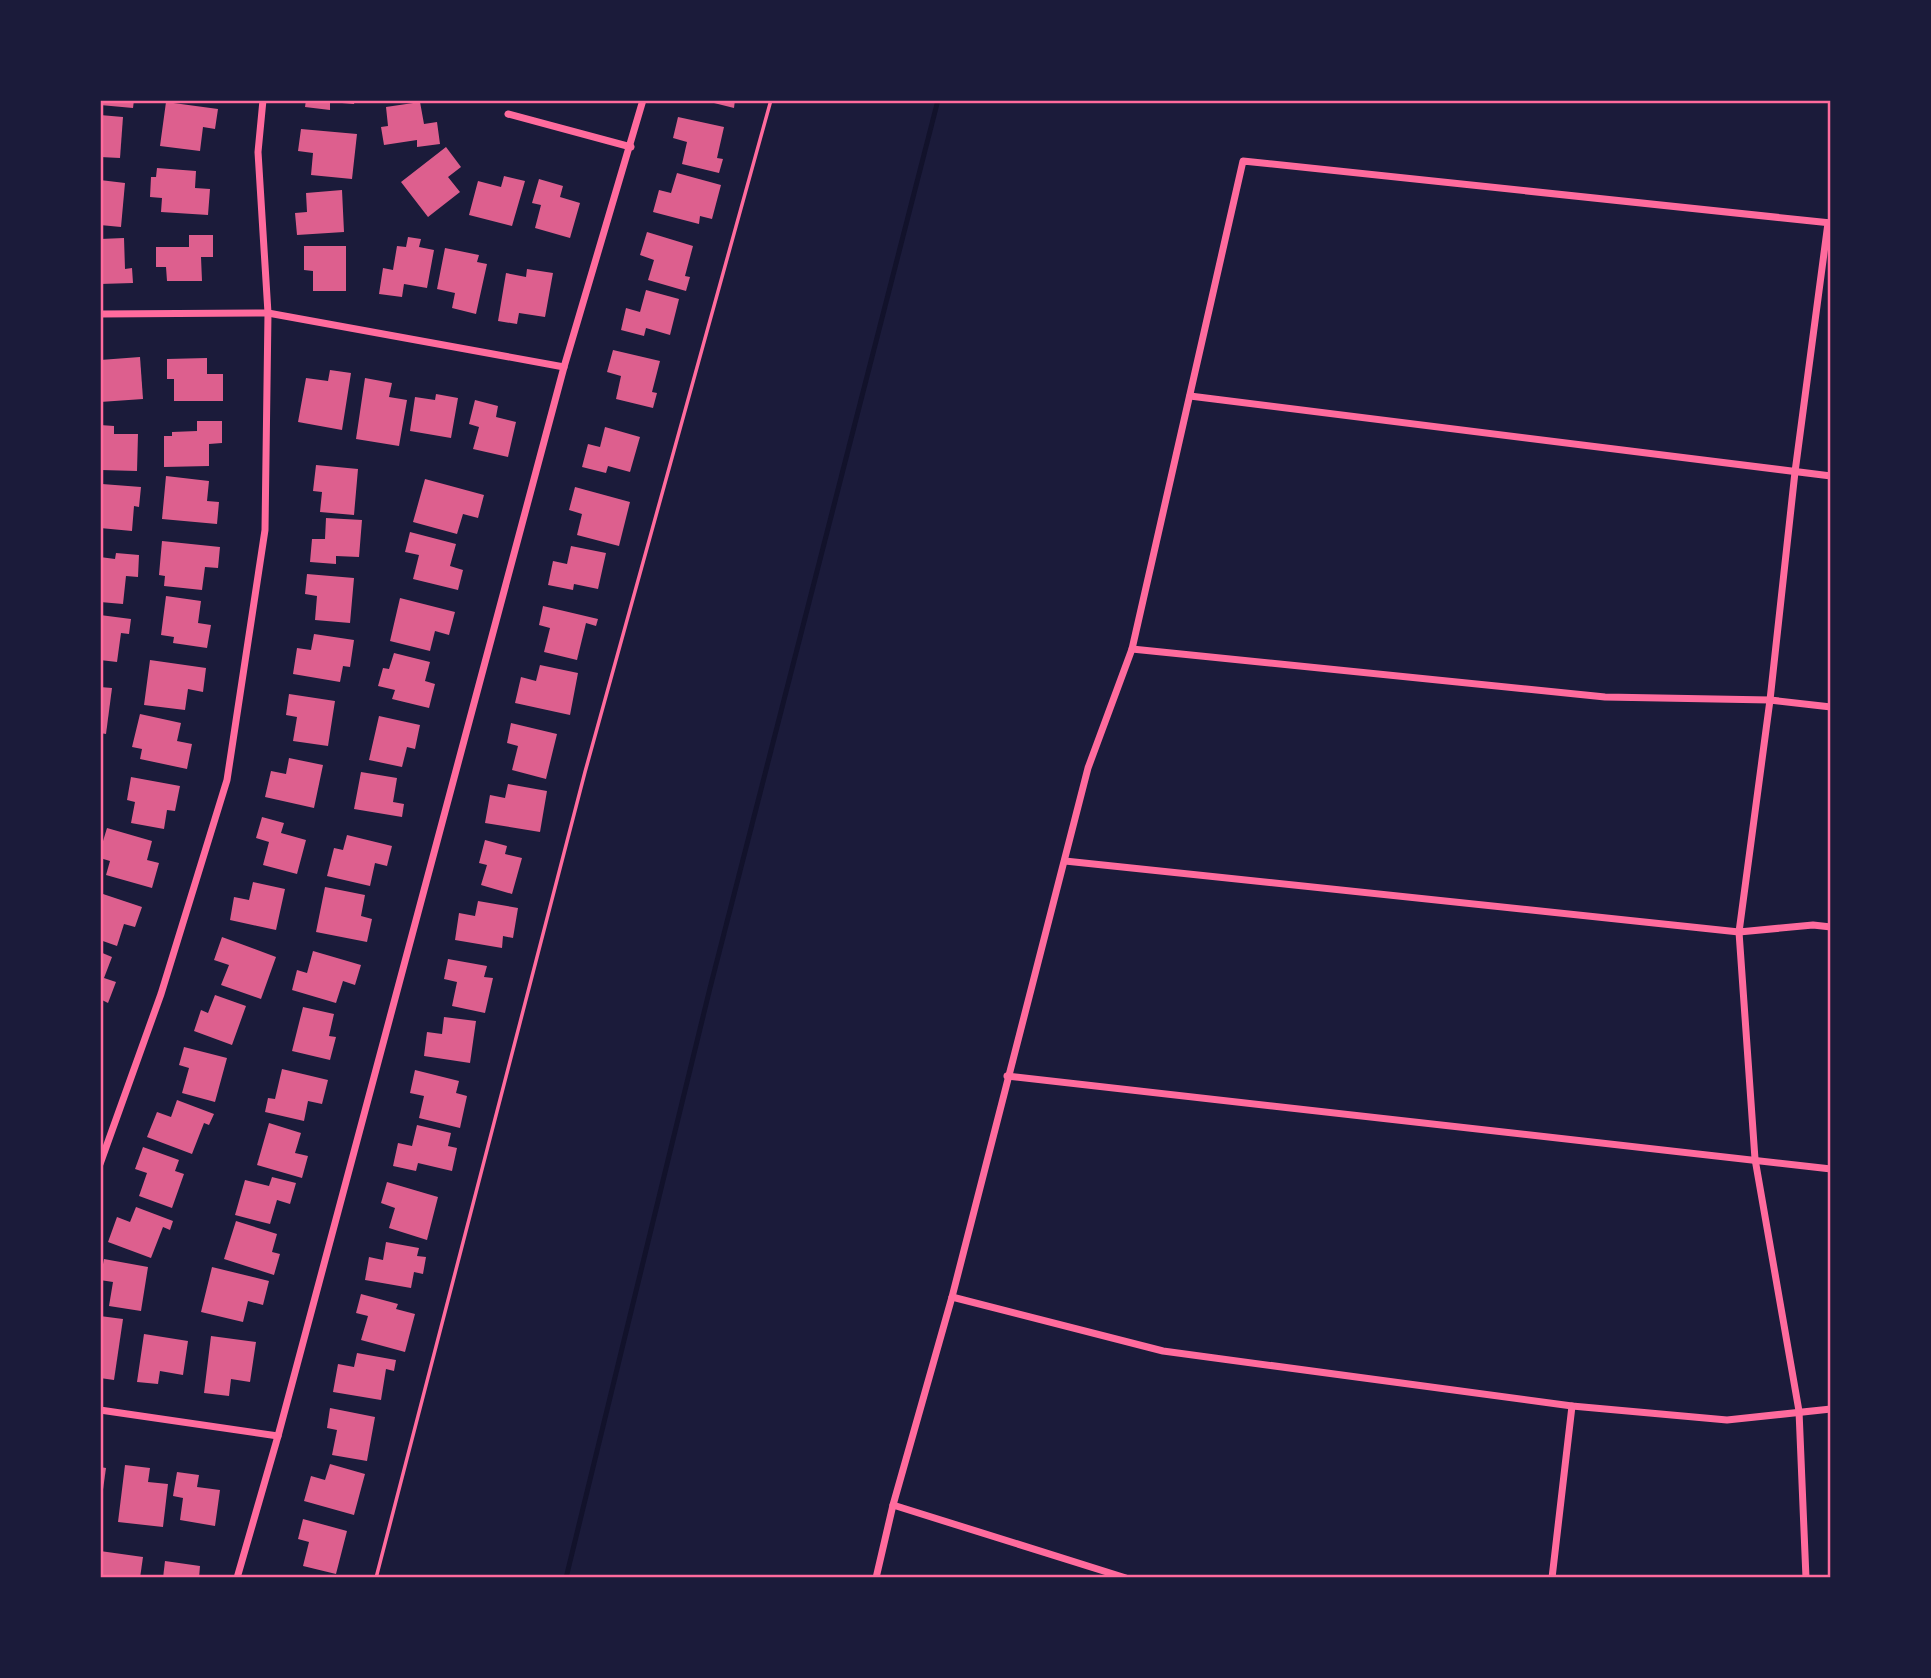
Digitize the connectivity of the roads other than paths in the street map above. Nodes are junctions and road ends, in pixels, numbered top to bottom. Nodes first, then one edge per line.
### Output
1 (263, 100) edge
2 (643, 100) edge
3 (508, 114) dead end
4 (631, 147) junction
5 (1830, 223) edge
6 (268, 313) junction
7 (100, 314) edge
8 (564, 367) junction
9 (1190, 396) junction
10 (1795, 472) junction
11 (1831, 476) edge
12 (1132, 649) junction
13 (1770, 700) junction
14 (1831, 707) edge
15 (1065, 861) junction
16 (1831, 927) edge
17 (1739, 932) junction
18 (1007, 1076) junction
19 (1755, 1159) junction
20 (100, 1164) edge
21 (1831, 1168) edge
22 (951, 1297) junction
23 (1572, 1406) junction
24 (1831, 1409) edge
25 (100, 1410) edge
26 (1799, 1411) junction
27 (278, 1436) junction
28 (894, 1506) junction
29 (237, 1578) edge
30 (876, 1578) edge
31 (1126, 1578) edge
32 (1552, 1578) edge
33 (1806, 1578) edge

1 - 6 street
2 - 4 street
3 - 4 street
4 - 8 street
5 - 9 street
5 - 10 street
6 - 7 street
6 - 8 street
6 - 20 street
8 - 27 street
9 - 10 street
9 - 12 street
10 - 11 street
10 - 13 street
12 - 13 street
12 - 15 street
13 - 14 street
13 - 17 street
15 - 17 street
15 - 18 street
16 - 17 street
17 - 19 street
18 - 19 street
18 - 22 street
19 - 21 street
19 - 26 street
22 - 23 street
22 - 28 street
23 - 26 street
23 - 32 street
24 - 26 street
25 - 27 street
26 - 33 street
27 - 29 street
28 - 30 street
28 - 31 street

